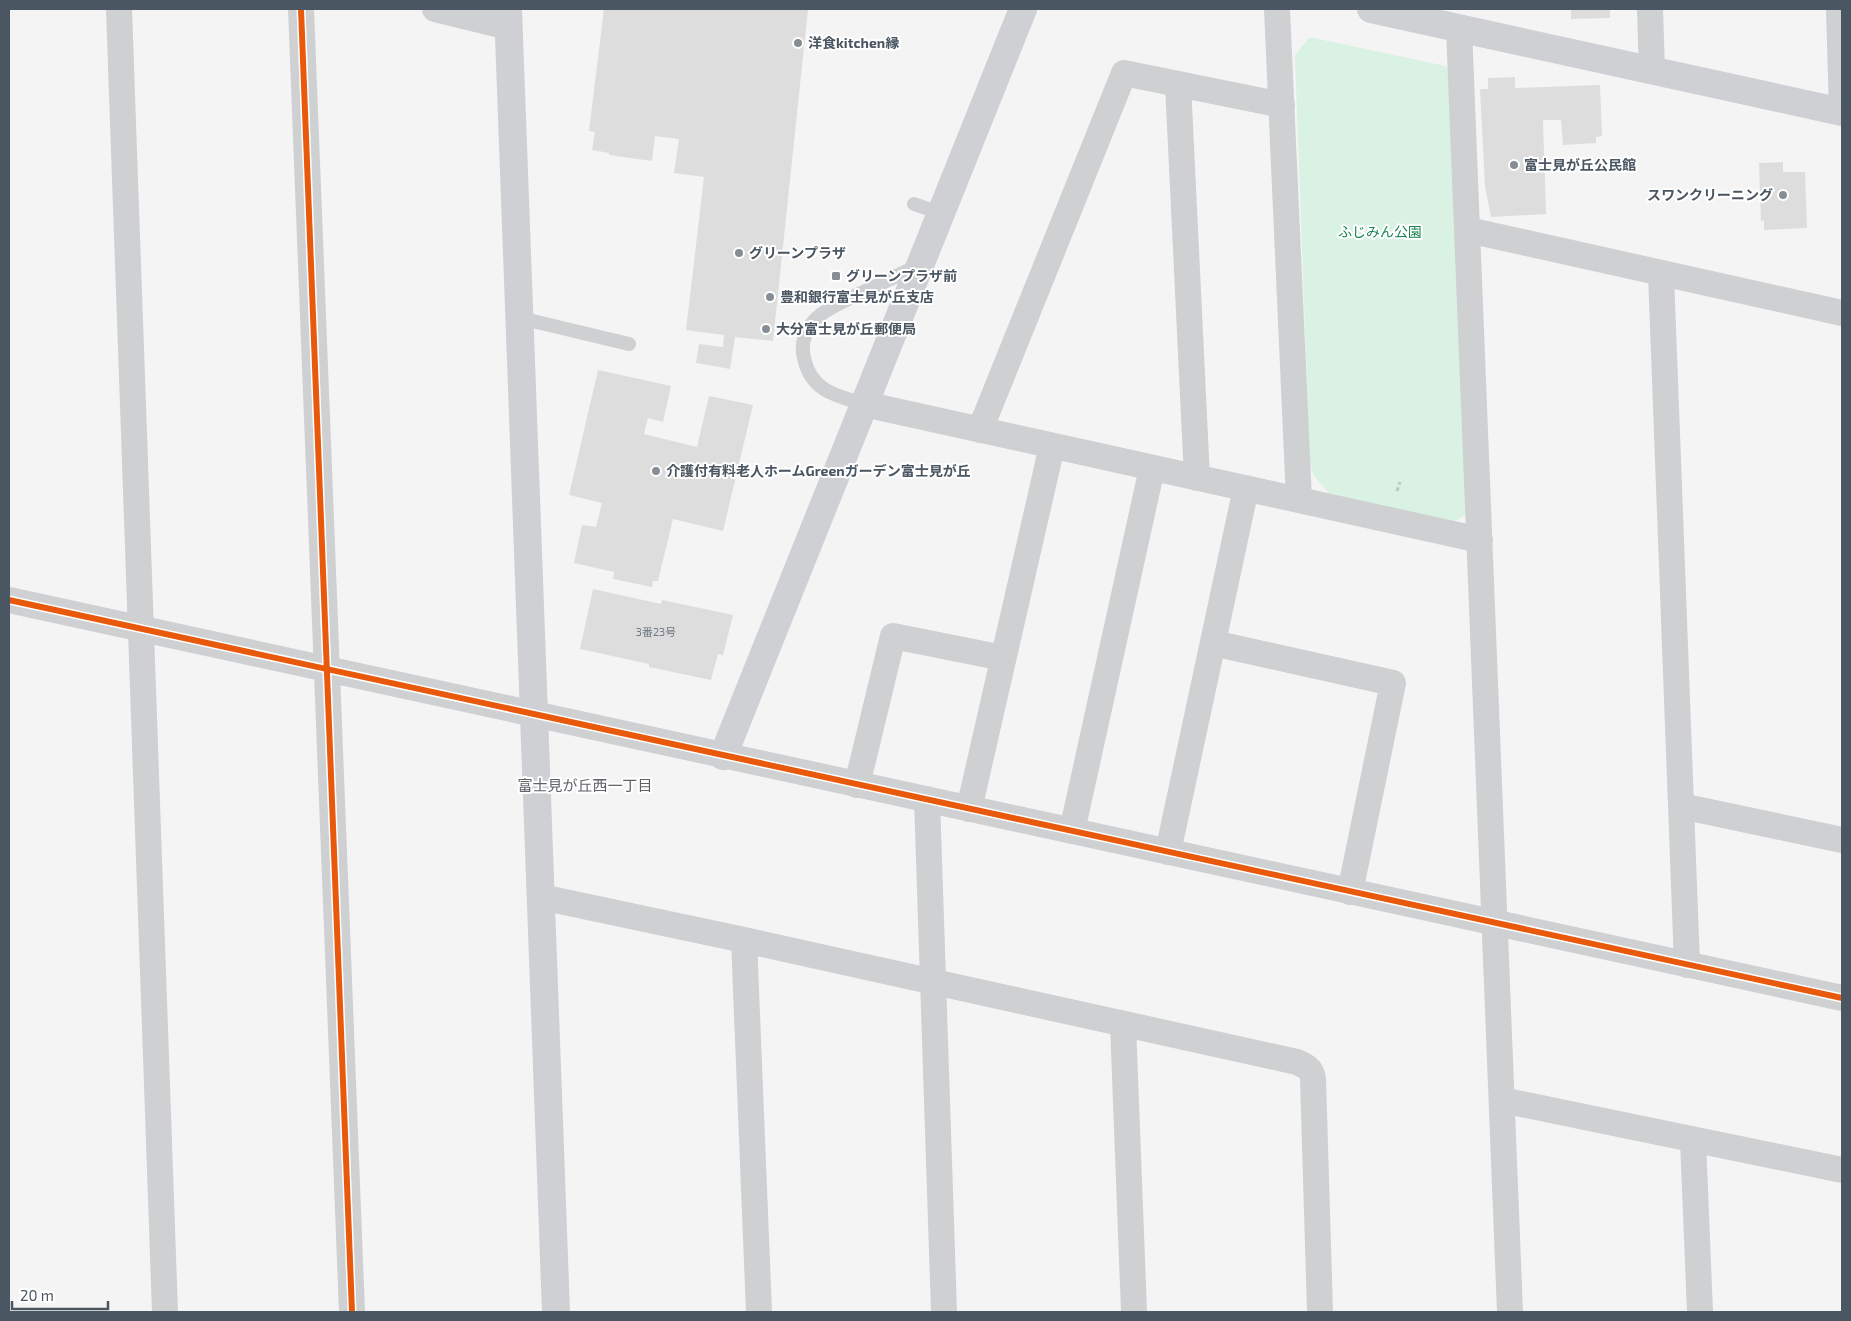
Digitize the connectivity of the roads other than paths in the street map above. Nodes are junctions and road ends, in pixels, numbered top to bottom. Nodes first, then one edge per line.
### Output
1 (119, 9) edge
2 (301, 9) edge
3 (435, 9) edge
4 (1023, 9) edge
5 (1277, 9) edge
6 (1371, 9) edge
7 (1650, 9) edge
8 (1839, 9) edge
9 (508, 18) edge
10 (1459, 28) junction
11 (1652, 70) junction
12 (1178, 84) junction
13 (1282, 105) junction
14 (1842, 112) edge
15 (914, 204) dead end
16 (940, 213) junction
17 (1468, 230) junction
18 (920, 265) junction
19 (1661, 274) junction
20 (1842, 313) edge
21 (520, 318) junction
22 (629, 344) dead end
23 (864, 404) junction
24 (980, 430) junction
25 (1052, 446) junction
26 (1152, 468) junction
27 (1198, 478) junction
28 (1246, 488) junction
29 (1299, 500) junction
30 (1480, 540) junction
31 (9, 600) edge
32 (141, 629) junction
33 (1213, 643) junction
34 (1003, 658) junction
35 (328, 670) junction
36 (534, 714) junction
37 (723, 756) junction
38 (857, 785) junction
39 (927, 799) junction
40 (1681, 806) junction
41 (969, 809) junction
42 (1072, 831) junction
43 (1842, 840) edge
44 (1168, 852) junction
45 (1350, 892) junction
46 (541, 898) junction
47 (1495, 923) junction
48 (744, 940) junction
49 (1687, 965) junction
50 (933, 982) junction
51 (1842, 998) edge
52 (1123, 1024) junction
53 (1502, 1100) junction
54 (1693, 1140) junction
55 (1842, 1170) edge
56 (166, 1312) edge
57 (352, 1312) edge
58 (556, 1312) edge
59 (759, 1312) edge
60 (944, 1312) edge
61 (1134, 1312) edge
62 (1320, 1312) edge
63 (1510, 1312) edge
64 (1700, 1312) edge

1 - 32 street
2 - 35 street
3 - 9 street
4 - 16 street
5 - 13 street
6 - 10 street
7 - 11 street
8 - 14 street
9 - 21 street
10 - 11 street
10 - 17 street
11 - 14 street
12 - 13 street
12 - 24 street
12 - 27 street
13 - 29 street
15 - 16 lane
16 - 18 street
17 - 19 street
17 - 30 street
18 - 23 street
18 - 23 lane
19 - 20 street
19 - 40 street
21 - 22 lane
21 - 36 street
23 - 24 street
23 - 37 street
24 - 25 street
25 - 26 street
25 - 34 street
26 - 27 street
26 - 42 street
27 - 28 street
28 - 29 street
28 - 33 street
29 - 30 street
30 - 47 street
31 - 32 street
32 - 35 street
32 - 56 street
33 - 44 street
33 - 45 street
34 - 38 street
34 - 41 street
35 - 36 street
35 - 57 street
36 - 37 street
36 - 46 street
37 - 38 street
38 - 39 street
39 - 41 street
39 - 50 street
40 - 43 street
40 - 49 street
41 - 42 street
42 - 44 street
44 - 45 street
45 - 47 street
46 - 48 street
46 - 58 street
47 - 49 street
47 - 53 street
48 - 50 street
48 - 59 street
49 - 51 street
50 - 52 street
50 - 60 street
52 - 61 street
52 - 62 street
53 - 54 street
53 - 63 street
54 - 55 street
54 - 64 street

